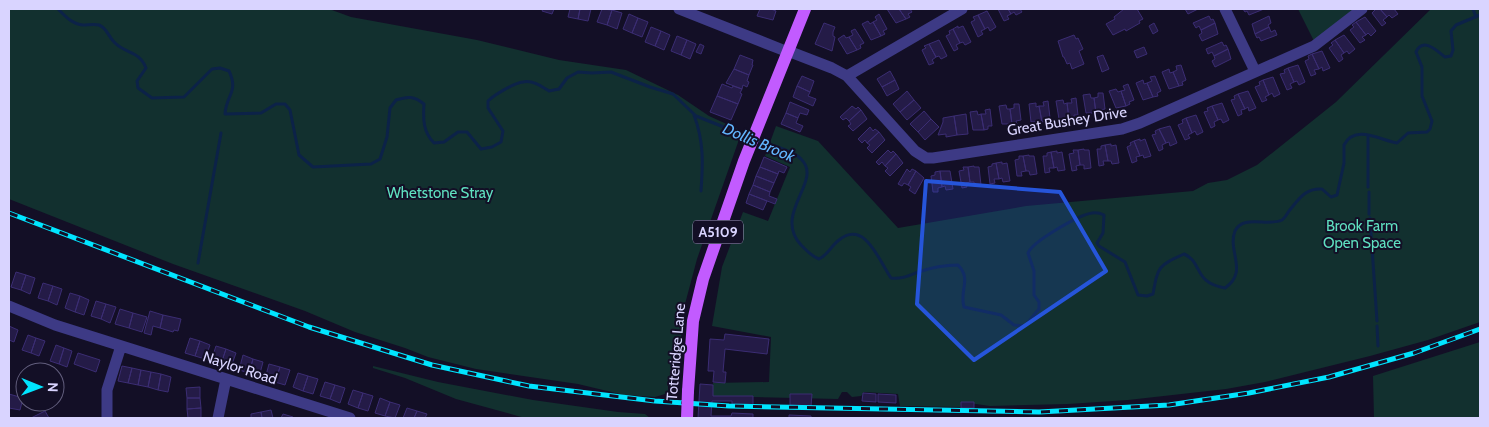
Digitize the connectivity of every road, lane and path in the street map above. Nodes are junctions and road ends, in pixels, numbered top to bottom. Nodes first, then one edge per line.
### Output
1 (679, 9) edge
2 (805, 9) edge
3 (962, 9) edge
4 (1225, 9) edge
5 (1362, 9) edge
6 (788, 52) junction
7 (1255, 71) junction
8 (847, 76) junction
9 (9, 306) edge
10 (121, 346) junction
11 (226, 379) junction
12 (107, 416) dead end
13 (218, 418) edge
14 (350, 418) edge
15 (687, 418) edge

1 - 6 street, Great Bushey Drive
2 - 6 main road, Totteridge Lane / A5109
3 - 8 street
4 - 7 street
5 - 7 street, Great Bushey Drive
6 - 8 street, Great Bushey Drive
6 - 15 main road, Totteridge Lane / A5109, bridge
7 - 8 street, Great Bushey Drive
9 - 10 street, Naylor Road
10 - 11 street, Naylor Road
10 - 12 street
11 - 13 street
11 - 14 street, Naylor Road

